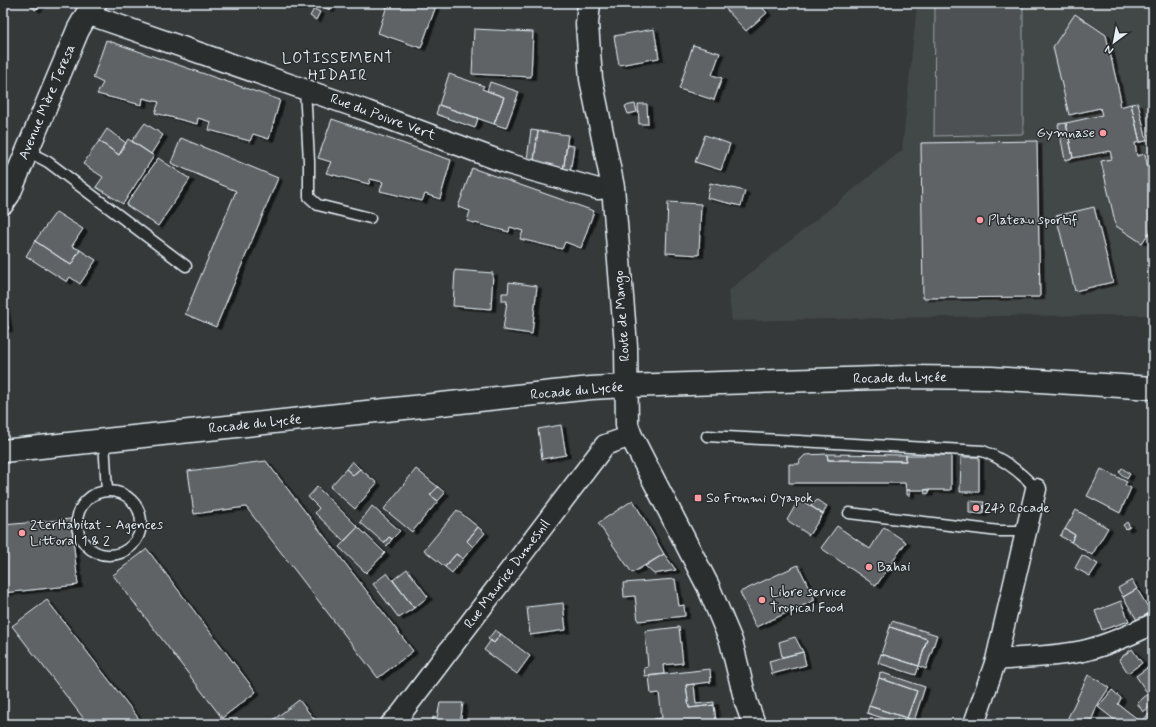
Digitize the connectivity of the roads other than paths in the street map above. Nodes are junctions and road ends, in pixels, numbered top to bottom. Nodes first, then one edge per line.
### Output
1 (589, 3) edge
2 (91, 8) edge
3 (305, 89) junction
4 (26, 151) junction
5 (613, 188) junction
6 (3, 203) edge
7 (370, 218) dead end
8 (186, 266) dead end
9 (626, 386) junction
10 (1153, 388) edge
11 (631, 436) junction
12 (707, 436) dead end
13 (104, 441) junction
14 (3, 451) edge
15 (1036, 489) joint
16 (107, 491) junction
17 (850, 513) dead end
18 (1026, 531) junction
19 (1152, 629) edge
20 (996, 660) junction
21 (391, 724) edge
22 (754, 724) edge
23 (974, 724) edge

1 - 5 main road, Route de Mango
2 - 3 street, Rue du Poivre Vert
2 - 4 main road, Avenue Mère Teresa
3 - 5 street, Rue du Poivre Vert
3 - 7 lane
4 - 6 main road, Avenue Mère Teresa
4 - 8 lane
5 - 9 main road, Route de Mango
9 - 10 main road, Rocade du Lycée
9 - 11 main road, Route de Mango
9 - 13 main road, Rocade du Lycée
11 - 21 street, Rue Maurice Dumesnil
11 - 22 main road, Route de Mango
12 - 15 lane
13 - 14 main road, Rocade du Lycée
13 - 16 lane
15 - 18 street
16 - 16 lane
17 - 18 lane
18 - 20 street
19 - 20 street
20 - 23 street

